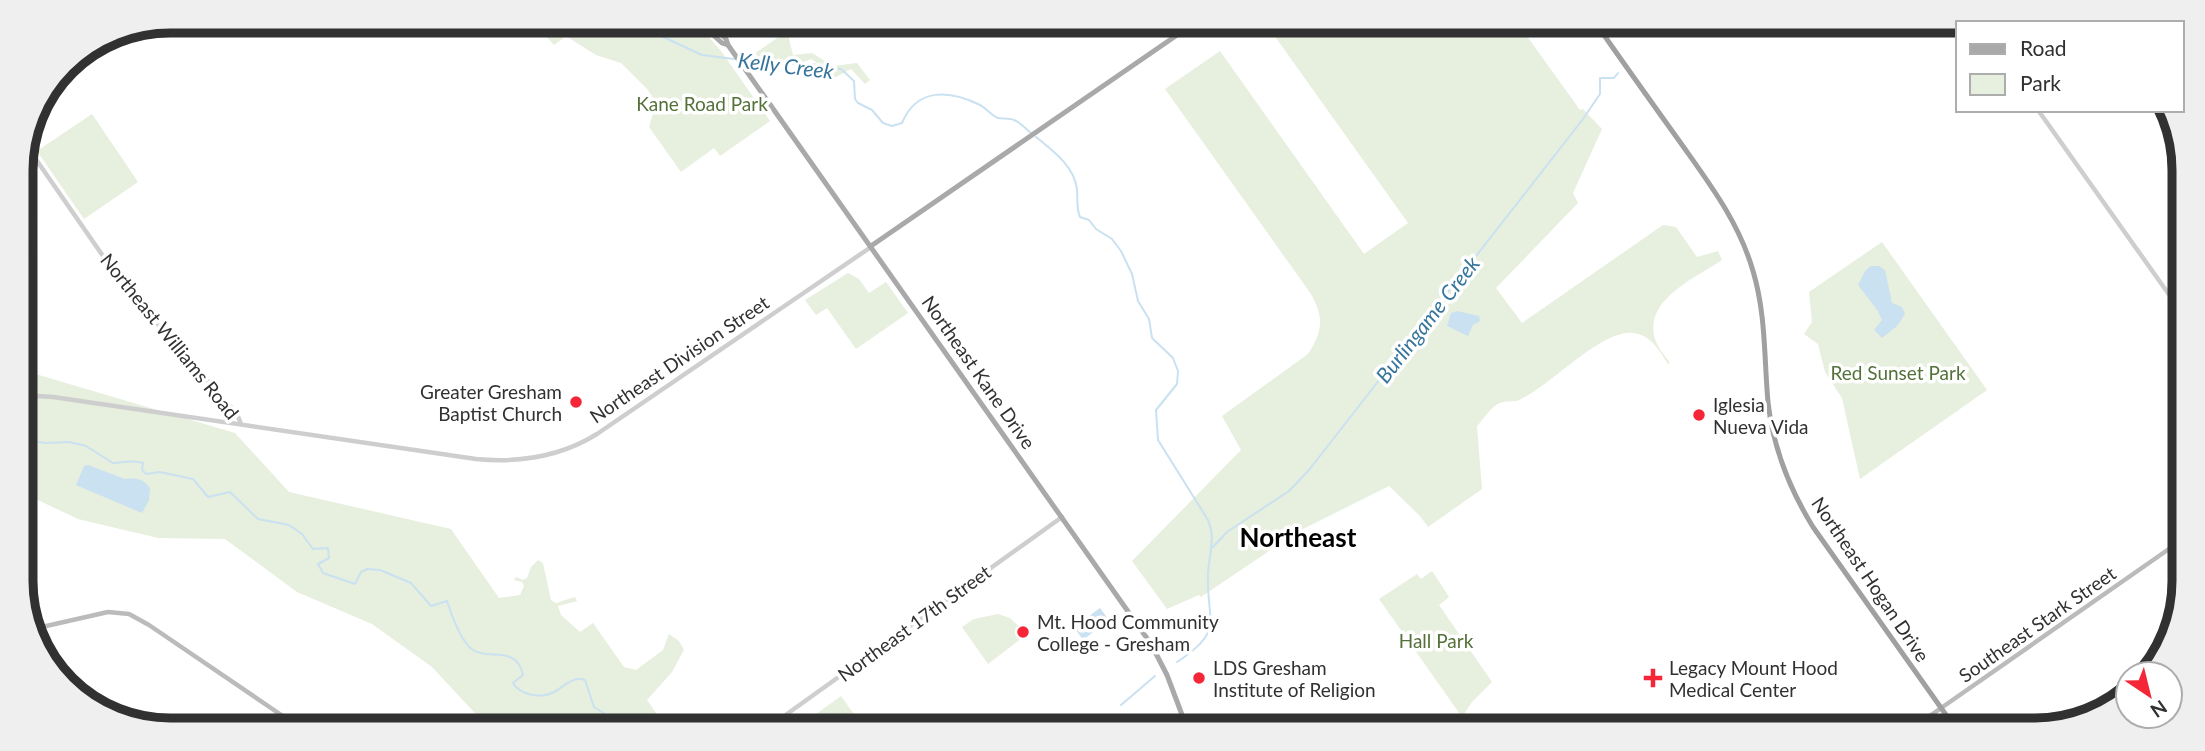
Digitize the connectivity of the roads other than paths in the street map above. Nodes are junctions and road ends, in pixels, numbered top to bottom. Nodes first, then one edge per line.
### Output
1 (1179, 33) edge
2 (1603, 33) edge
3 (712, 34) edge
4 (721, 34) edge
5 (728, 45) junction
6 (2039, 112) edge
7 (34, 157) edge
8 (871, 246) junction
9 (2172, 299) edge
10 (33, 397) edge
11 (242, 425) junction
12 (1062, 517) junction
13 (2172, 547) edge
14 (42, 627) edge
15 (1941, 708) junction
16 (1183, 717) edge
17 (1928, 717) edge
18 (1947, 717) edge
19 (286, 718) edge
20 (782, 718) edge

1 - 8 main road, Northeast Division Street
2 - 15 highway, Northeast Hogan Drive
3 - 5 main road, Northeast Kane Drive
4 - 5 main road, Northeast Kane Drive
5 - 8 main road, Northeast Kane Drive
6 - 9 street
7 - 11 street, Northeast Williams Road
8 - 11 street, Northeast Division Street
8 - 12 main road, Northeast Kane Drive
10 - 11 street, Northeast Division Street
12 - 16 main road, Northeast Kane Drive
12 - 20 street, Northeast 17th Street
13 - 15 main road, Southeast Stark Street
14 - 19 main road
15 - 17 main road, Southeast Stark Street
15 - 18 highway, Northeast Hogan Drive

